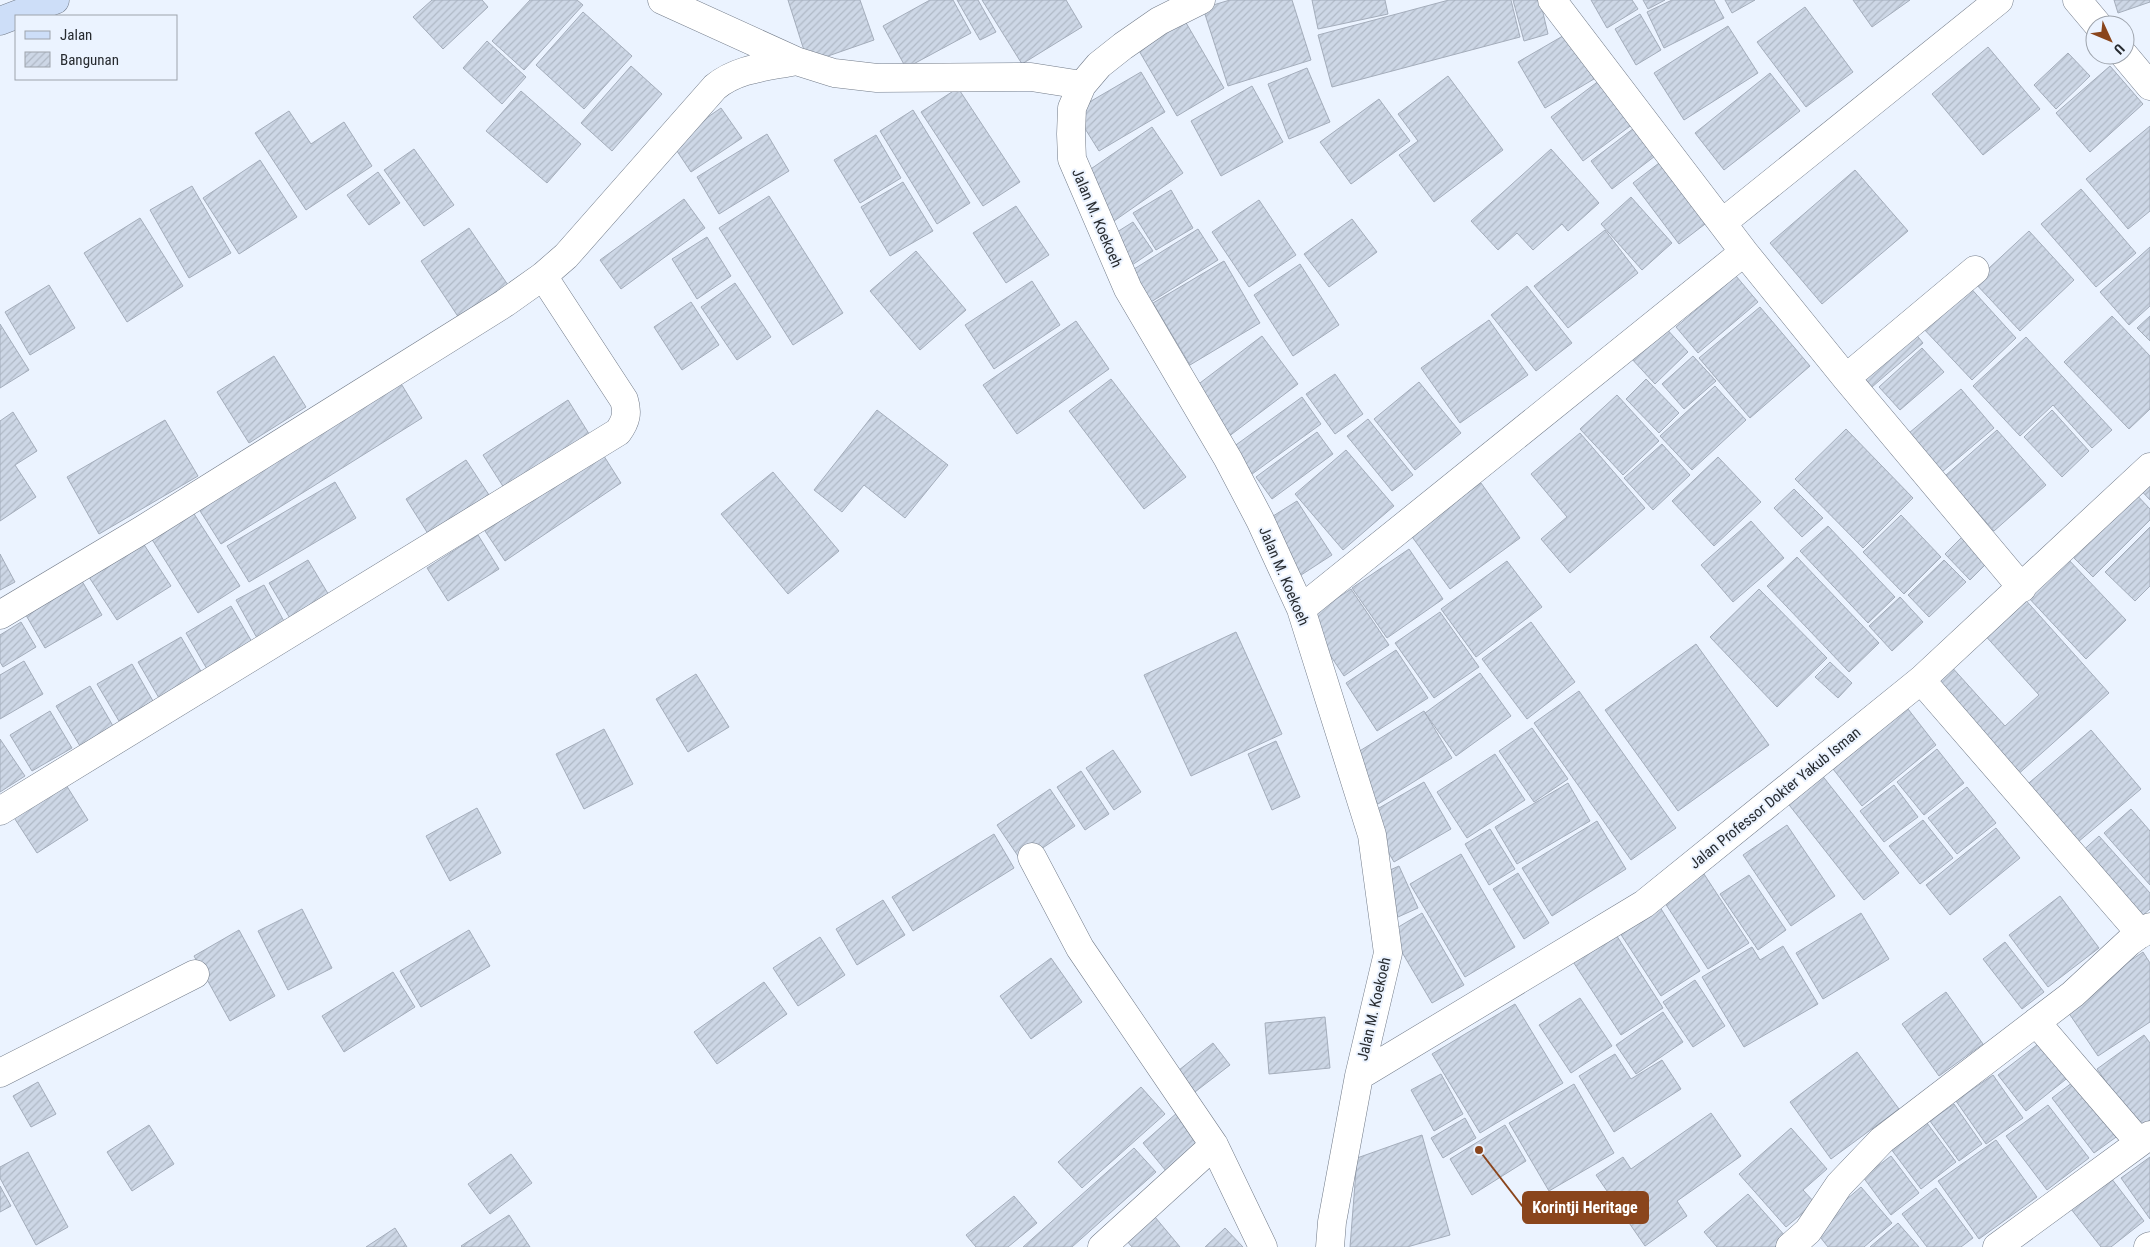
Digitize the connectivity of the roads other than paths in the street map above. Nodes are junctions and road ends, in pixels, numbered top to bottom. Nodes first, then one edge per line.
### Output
1 (55, 0) edge
2 (662, 0) edge
3 (1201, 0) edge
4 (1552, 0) edge
5 (1999, 0) edge
6 (2077, 0) edge
7 (15, 15) edge
8 (16, 15) edge
9 (2090, 15) edge
10 (0, 21) edge
11 (796, 61) junction
12 (2132, 65) edge
13 (1082, 85) junction
14 (2150, 86) edge
15 (1722, 222) junction
16 (1744, 252) junction
17 (1975, 270) dead end
18 (543, 276) junction
19 (1846, 378) junction
20 (2150, 467) edge
21 (2022, 588) junction
22 (1301, 609) junction
23 (0, 615) edge
24 (1921, 680) junction
25 (0, 811) edge
26 (1032, 857) dead end
27 (2146, 930) edge
28 (195, 974) dead end
29 (2036, 1022) junction
30 (0, 1073) edge
31 (1359, 1076) junction
32 (2145, 1138) edge
33 (1214, 1145) junction
34 (1102, 1247) edge
35 (1263, 1247) edge
36 (1330, 1247) edge
37 (1790, 1247) edge
38 (1997, 1247) edge

1 - 8 street
2 - 11 street
3 - 13 street, Jalan M. Koekoeh
4 - 15 street
5 - 15 street
6 - 9 street
7 - 10 street
11 - 13 street
11 - 18 street
12 - 14 street
13 - 22 street, Jalan M. Koekoeh
15 - 16 street
16 - 19 street
16 - 22 street
17 - 19 street
18 - 23 street
18 - 25 street
19 - 21 street
20 - 21 street, Jalan Professor Dokter Yakub Isman
21 - 24 street, Jalan Professor Dokter Yakub Isman
22 - 31 street, Jalan M. Koekoeh
24 - 27 street
24 - 31 street, Jalan Professor Dokter Yakub Isman
26 - 33 street
27 - 29 street
28 - 30 street
29 - 32 street
29 - 37 street
31 - 36 street, Jalan M. Koekoeh
32 - 38 street
33 - 34 street
33 - 35 street

